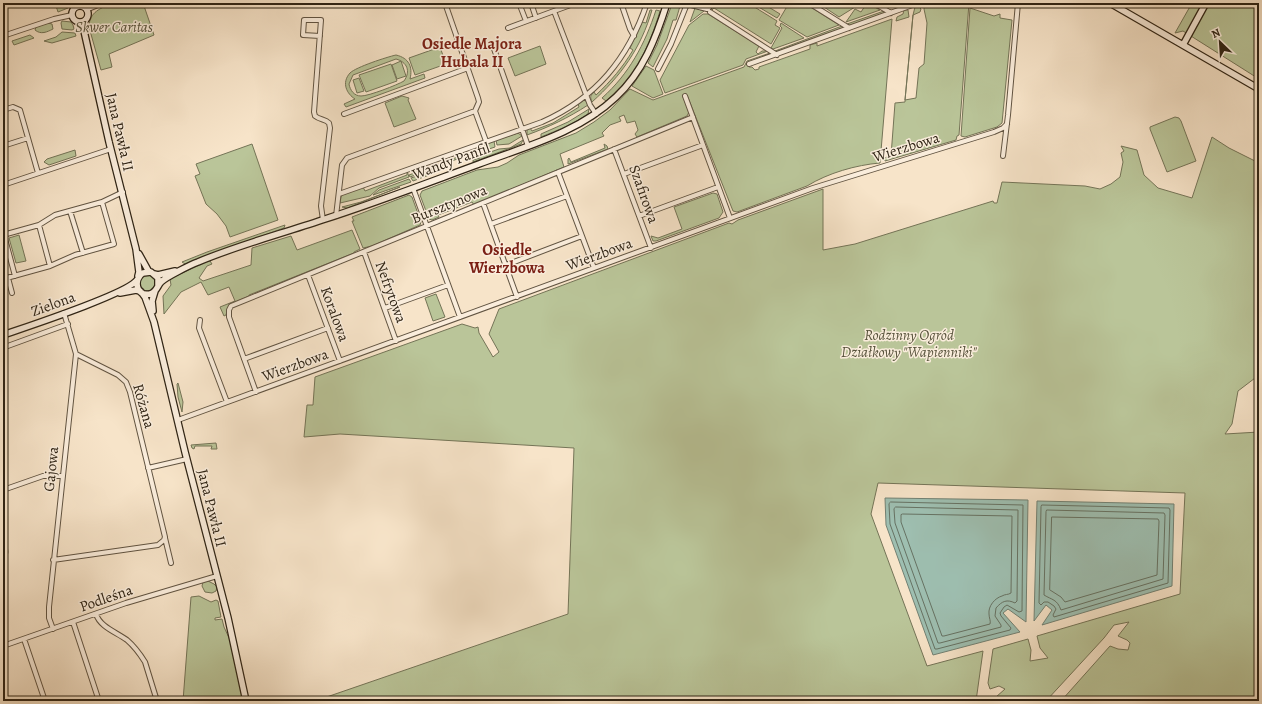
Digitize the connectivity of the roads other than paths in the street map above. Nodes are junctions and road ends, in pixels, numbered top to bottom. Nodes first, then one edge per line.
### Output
1 (103, 3) edge
2 (445, 3) edge
3 (519, 3) edge
4 (531, 3) edge
5 (576, 3) edge
6 (621, 3) edge
7 (647, 3) edge
8 (667, 3) edge
9 (712, 3) edge
10 (809, 3) edge
11 (874, 3) edge
12 (918, 3) edge
13 (1018, 3) edge
14 (1110, 3) edge
15 (1206, 3) edge
16 (685, 4) edge
17 (78, 5) edge
18 (696, 5) edge
19 (86, 10) junction
20 (554, 11) junction
21 (710, 12) dead end
22 (891, 13) junction
23 (72, 15) junction
24 (536, 18) junction
25 (82, 22) junction
26 (526, 22) junction
27 (508, 28) dead end
28 (849, 28) junction
29 (3, 36) edge
30 (320, 36) junction
31 (634, 36) junction
32 (1181, 44) junction
33 (493, 46) dead end
34 (777, 55) junction
35 (749, 64) dead end
36 (468, 68) junction
37 (658, 69) dead end
38 (1259, 89) edge
39 (586, 95) junction
40 (685, 96) dead end
41 (3, 110) edge
42 (475, 111) junction
43 (344, 114) dead end
44 (596, 114) junction
45 (693, 117) junction
46 (1007, 124) junction
47 (522, 128) junction
48 (28, 138) junction
49 (486, 141) junction
50 (703, 145) junction
51 (3, 146) edge
52 (528, 146) junction
53 (111, 149) junction
54 (614, 149) junction
55 (1003, 156) dead end
56 (558, 172) junction
57 (38, 173) junction
58 (624, 174) junction
59 (3, 185) edge
60 (718, 187) junction
61 (413, 188) junction
62 (122, 192) junction
63 (339, 194) junction
64 (567, 196) junction
65 (102, 202) junction
66 (483, 203) junction
67 (70, 211) junction
68 (336, 216) junction
69 (639, 216) junction
70 (730, 218) junction
71 (323, 220) junction
72 (491, 224) junction
73 (40, 225) junction
74 (427, 226) junction
75 (3, 235) edge
76 (582, 236) junction
77 (136, 248) junction
78 (651, 248) junction
79 (364, 252) junction
80 (83, 253) junction
81 (506, 264) junction
82 (50, 266) junction
83 (594, 268) junction
84 (183, 269) junction
85 (151, 273) junction
86 (308, 275) junction
87 (15, 276) junction
88 (8, 278) junction
89 (138, 278) junction
90 (3, 280) edge
91 (448, 285) junction
92 (156, 289) junction
93 (141, 292) junction
94 (12, 293) dead end
95 (112, 295) junction
96 (517, 297) junction
97 (385, 308) junction
98 (64, 313) junction
99 (460, 318) junction
100 (200, 320) dead end
101 (154, 322) junction
102 (68, 324) junction
103 (328, 328) junction
104 (3, 335) edge
105 (396, 341) junction
106 (3, 343) edge
107 (76, 354) junction
108 (244, 359) junction
109 (340, 361) junction
110 (256, 392) junction
111 (227, 402) junction
112 (178, 420) junction
113 (187, 459) junction
114 (148, 468) junction
115 (63, 476) junction
116 (3, 490) edge
117 (165, 537) junction
118 (3, 542) edge
119 (3, 560) edge
120 (53, 560) junction
121 (172, 563) dead end
122 (217, 576) junction
123 (96, 614) junction
124 (73, 622) junction
125 (53, 629) junction
126 (24, 639) junction
127 (3, 646) edge
128 (45, 701) edge
129 (100, 701) edge
130 (157, 701) edge
131 (246, 701) edge

1 - 19 street
2 - 36 street
3 - 26 street
4 - 24 street
5 - 20 street
6 - 31 street
7 - 31 street
8 - 44 street, Wandy Panfil
9 - 18 street
10 - 28 street
11 - 22 street
12 - 22 street
13 - 46 street
14 - 32 street
15 - 32 street
16 - 18 street
16 - 37 street
17 - 19 street
17 - 23 street
19 - 25 street
20 - 24 street
20 - 39 street
21 - 34 street
22 - 28 street
23 - 25 street
23 - 29 street
24 - 26 street
25 - 53 street, Jana Pawła II
26 - 27 street
28 - 34 street
30 - 30 street
30 - 71 street
31 - 39 street
32 - 38 street
33 - 47 street
34 - 35 street
36 - 42 street
36 - 43 street
39 - 44 street
39 - 47 street
40 - 45 street
41 - 48 street
42 - 49 street
42 - 63 street
44 - 52 street, Wandy Panfil
45 - 50 street
45 - 54 street, Bursztynowa
46 - 55 street
46 - 70 street, Wierzbowa
47 - 49 street
47 - 52 street
48 - 51 street
48 - 57 street
49 - 63 street
50 - 58 street
50 - 60 street
52 - 61 street, Wandy Panfil
53 - 57 street
53 - 62 street, Jana Pawła II
54 - 56 street, Bursztynowa
54 - 58 street, Szafirowa
56 - 64 street
56 - 66 street, Bursztynowa
57 - 59 street
58 - 69 street, Szafirowa
60 - 69 street
60 - 70 street
61 - 68 street, Wandy Panfil
61 - 74 street
62 - 65 street
62 - 77 street, Jana Pawła II
63 - 68 street
64 - 72 street
64 - 76 street
65 - 67 street
65 - 80 street
66 - 72 street
66 - 74 street, Bursztynowa
67 - 73 street
67 - 80 street
68 - 71 street, Wandy Panfil
69 - 78 street, Szafirowa
70 - 78 street, Wierzbowa
71 - 84 street, Wandy Panfil
72 - 81 street
73 - 75 street
73 - 82 street
74 - 79 street, Bursztynowa
74 - 91 street
75 - 87 street
76 - 81 street
76 - 83 street
77 - 85 street, Jana Pawła II
77 - 89 street, Jana Pawła II
78 - 83 street, Wierzbowa
79 - 86 street, Bursztynowa
79 - 97 street, Nefrytowa
80 - 82 street
81 - 96 street
82 - 87 street
83 - 96 street, Wierzbowa
84 - 85 street, Wandy Panfil
84 - 92 street, Wandy Panfil
85 - 89 street
85 - 92 street
86 - 103 street, Koralowa
86 - 108 street, Bursztynowa
87 - 88 street
88 - 90 street
88 - 94 street
89 - 93 street
89 - 95 street, Zielona
91 - 97 street
91 - 99 street
92 - 93 street
92 - 101 street, Jana Pawła II
93 - 95 street, Zielona
93 - 101 street, Jana Pawła II
95 - 98 street, Zielona
96 - 99 street, Wierzbowa
97 - 105 street, Nefrytowa
98 - 102 street, Gajowa
98 - 104 street, Zielona
99 - 105 street, Wierzbowa
100 - 111 street
101 - 112 street, Jana Pawła II
102 - 106 street, Zielona
102 - 107 street, Gajowa
103 - 108 street
103 - 109 street, Koralowa
105 - 109 street, Wierzbowa
107 - 114 street, Różana
107 - 115 street, Gajowa
108 - 110 street
109 - 110 street, Wierzbowa
110 - 111 street, Wierzbowa
111 - 112 street, Wierzbowa
112 - 113 street, Jana Pawła II
113 - 114 street
113 - 122 street, Jana Pawła II
114 - 117 street, Różana
115 - 116 street
115 - 120 street, Gajowa
117 - 120 street
117 - 121 street, Różana
118 - 119 street
120 - 125 street, Gajowa
122 - 123 street, Podleśna
122 - 131 street, Jana Pawła II
123 - 124 street, Podleśna
123 - 130 street
124 - 125 street, Podleśna
124 - 129 street
125 - 126 street, Podleśna
126 - 127 street, Podleśna
126 - 128 street

